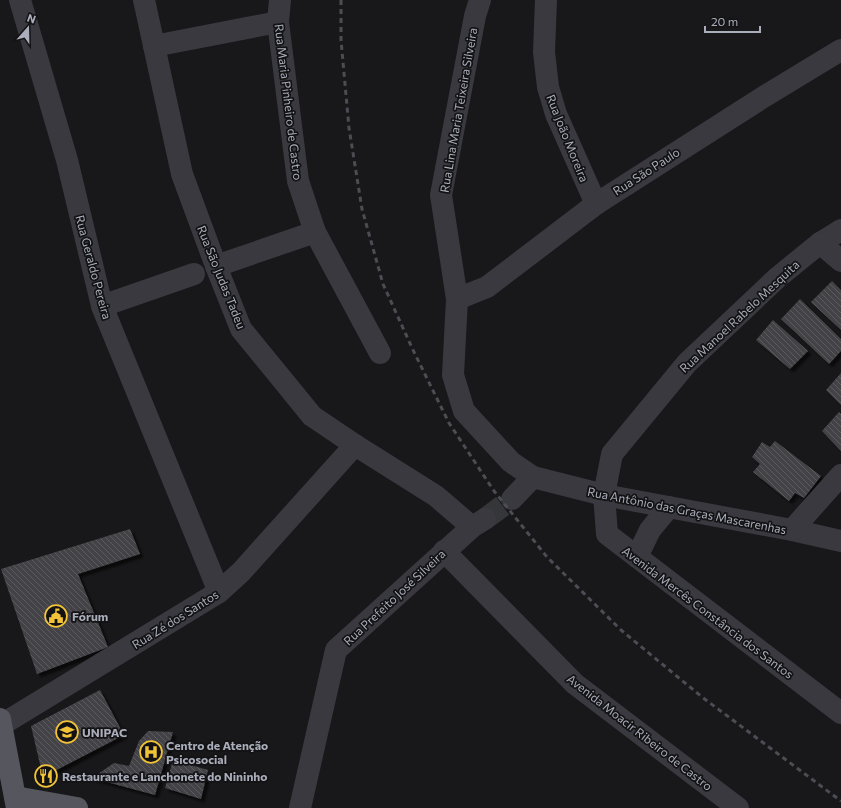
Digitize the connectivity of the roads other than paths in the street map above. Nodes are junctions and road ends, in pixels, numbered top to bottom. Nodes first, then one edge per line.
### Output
1 (20, 0) edge
2 (144, 0) edge
3 (280, 0) edge
4 (480, 0) edge
5 (546, 0) edge
6 (278, 22) junction
7 (154, 46) junction
8 (841, 50) edge
9 (596, 204) junction
10 (841, 230) edge
11 (315, 232) junction
12 (820, 243) junction
13 (841, 261) edge
14 (216, 266) junction
15 (194, 274) dead end
16 (457, 299) junction
17 (102, 306) junction
18 (380, 353) dead end
19 (354, 445) junction
20 (841, 475) edge
21 (533, 477) junction
22 (604, 495) junction
23 (512, 499) tunnel mouth
24 (669, 507) junction
25 (478, 523) joint
26 (792, 530) junction
27 (841, 541) edge
28 (444, 551) junction
29 (637, 557) junction
30 (219, 592) junction
31 (841, 713) edge
32 (0, 723) edge
33 (9, 784) edge
34 (77, 808) edge
35 (300, 808) edge
36 (738, 808) edge

1 - 17 street, Rua Geraldo Pereira
2 - 7 street, Rua São Judas Tadeu
3 - 6 street, Rua Maria Pinheiro de Castro
4 - 16 street, Rua Lina Maria Teixeira Silveira
5 - 9 street, Rua João Moreira
6 - 7 street
6 - 11 street, Rua Maria Pinheiro de Castro
7 - 14 street, Rua São Judas Tadeu
8 - 9 street, Rua São Paulo
9 - 16 street, Rua São Paulo
10 - 12 street, Rua Manoel Rabelo Mesquita
11 - 14 street
11 - 18 street, Rua Maria Pinheiro de Castro
12 - 13 street
12 - 22 street, Rua Manoel Rabelo Mesquita
14 - 19 street, Rua São Judas Tadeu
15 - 17 street
16 - 21 street, Rua Lina Maria Teixeira Silveira
17 - 30 street, Rua Geraldo Pereira
19 - 25 street, Rua São Judas Tadeu
19 - 30 street, Rua Zé dos Santos
20 - 26 street
21 - 22 street, Rua Antônio das Graças Mascarenhas
21 - 23 street
22 - 24 street, Rua Antônio das Graças Mascarenhas
22 - 29 street, Avenida Mercês Constância dos Santos
24 - 26 street, Rua Antônio das Graças Mascarenhas
24 - 29 street
25 - 28 street, Rua Prefeito José Silveira
26 - 27 street, Rua Antônio das Graças Mascarenhas
28 - 35 street, Rua Prefeito José Silveira
28 - 36 street, Avenida Moacir Ribeiro de Castro
29 - 31 street, Avenida Mercês Constância dos Santos
30 - 32 street, Rua Zé dos Santos
32 - 33 main road
33 - 34 main road

